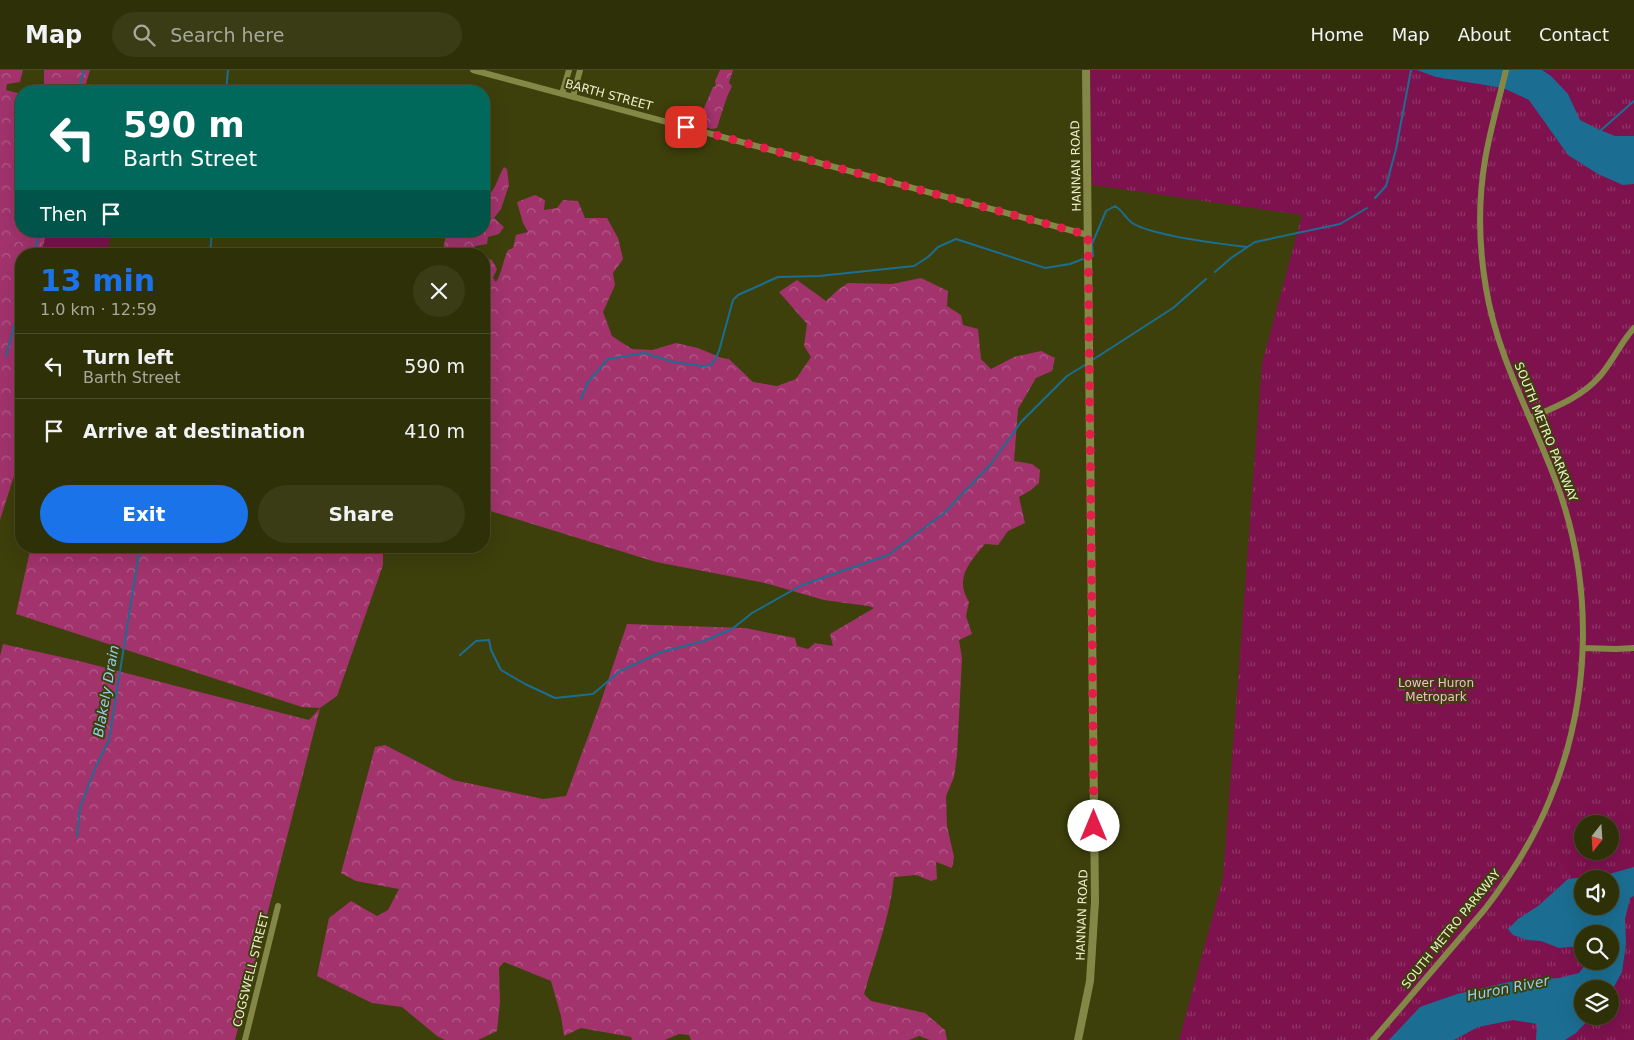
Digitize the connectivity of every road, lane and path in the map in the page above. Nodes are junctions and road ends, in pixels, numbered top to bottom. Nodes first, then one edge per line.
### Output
1 (473, 70) edge
2 (569, 70) edge
3 (580, 70) edge
4 (1086, 70) edge
5 (1506, 70) edge
6 (562, 94) junction
7 (573, 97) junction
8 (1088, 235) junction
9 (1634, 328) edge
10 (1530, 418) junction
11 (1583, 648) junction
12 (1634, 648) edge
13 (278, 906) dead end
14 (245, 1040) edge
15 (1078, 1040) edge
16 (1373, 1040) edge

1 - 6 street, BARTH STREET
2 - 6 street
3 - 7 street
4 - 8 street, HANNAN ROAD
5 - 10 street, SOUTH METRO PARKWAY
6 - 7 street, BARTH STREET
7 - 8 street, BARTH STREET
8 - 15 street, HANNAN ROAD
9 - 10 street
10 - 11 street, SOUTH METRO PARKWAY
11 - 12 street
11 - 16 street, SOUTH METRO PARKWAY
13 - 14 street, COGSWELL STREET

